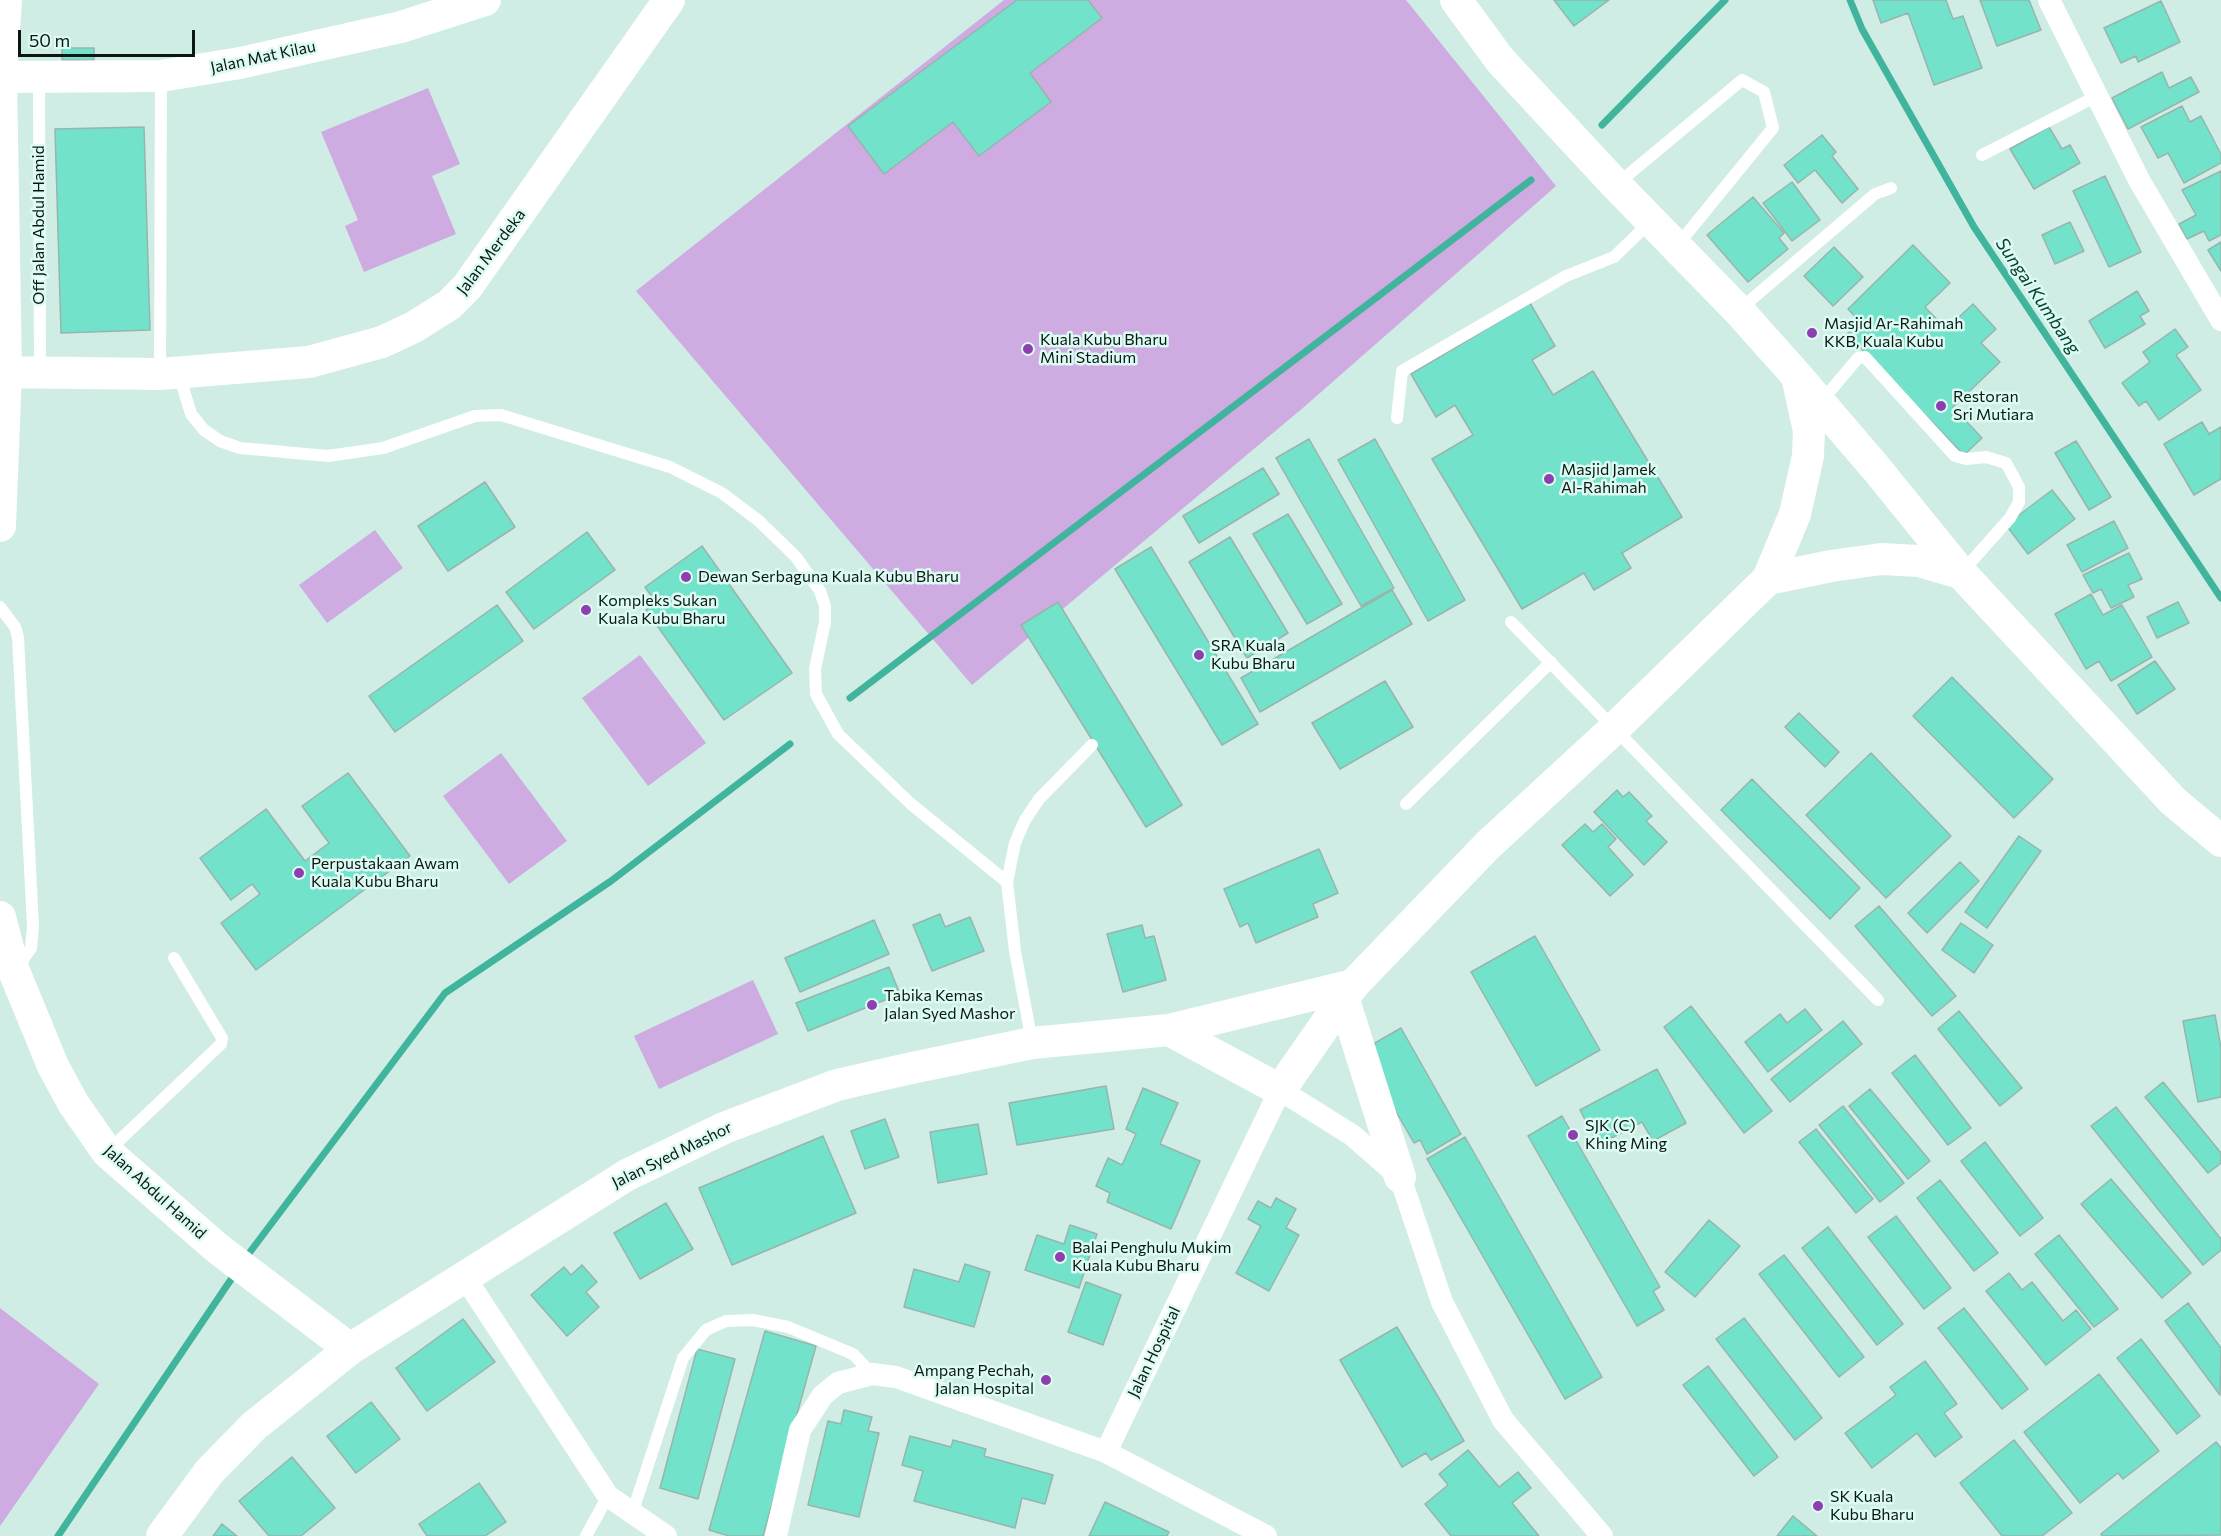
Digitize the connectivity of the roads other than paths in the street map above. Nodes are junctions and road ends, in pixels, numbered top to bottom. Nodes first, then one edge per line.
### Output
1 (6, 0) edge
2 (485, 0) edge
3 (669, 0) edge
4 (1456, 0) edge
5 (2049, 0) edge
6 (160, 76) junction
7 (1, 77) edge
8 (39, 77) junction
9 (2097, 96) junction
10 (1982, 155) dead end
11 (1616, 185) junction
12 (1891, 188) dead end
13 (1651, 222) junction
14 (1676, 247) junction
15 (1739, 311) junction
16 (2221, 320) edge
17 (3, 372) edge
18 (40, 373) junction
19 (169, 373) junction
20 (1797, 376) junction
21 (1819, 404) junction
22 (1398, 418) dead end
23 (0, 526) edge
24 (1961, 573) junction
25 (1768, 579) junction
26 (0, 608) edge
27 (1511, 622) dead end
28 (1551, 662) junction
29 (1615, 728) junction
30 (1092, 745) dead end
31 (1406, 804) dead end
32 (2221, 841) edge
33 (1007, 882) junction
34 (0, 917) edge
35 (174, 958) dead end
36 (14, 971) junction
37 (1348, 991) junction
38 (1878, 1000) dead end
39 (1169, 1030) junction
40 (1032, 1043) junction
41 (1280, 1090) junction
42 (107, 1152) junction
43 (1400, 1177) junction
44 (464, 1276) junction
45 (350, 1349) junction
46 (872, 1374) junction
47 (1106, 1452) junction
48 (608, 1496) junction
49 (632, 1514) junction
50 (162, 1536) edge
51 (586, 1536) edge
52 (666, 1536) edge
53 (776, 1536) edge
54 (1266, 1536) edge
55 (1602, 1536) edge

1 - 7 street
2 - 6 street, Jalan Mat Kilau
3 - 19 street, Jalan Merdeka
4 - 11 street
5 - 9 street
6 - 8 street, Jalan Mat Kilau
6 - 19 lane
7 - 8 street, Jalan Mat Kilau
7 - 17 street
8 - 18 lane, Off Jalan Abdul Hamid
9 - 10 lane
9 - 16 street
11 - 13 street
11 - 14 lane
12 - 15 lane
13 - 14 street
13 - 22 lane
14 - 15 street
15 - 20 street
17 - 18 street, Jalan Merdeka
17 - 23 street
18 - 19 street, Jalan Merdeka
19 - 33 lane
20 - 21 street
20 - 25 street
21 - 24 street
21 - 24 lane
24 - 25 street
24 - 32 street
25 - 29 street
26 - 36 lane
27 - 28 lane
28 - 29 lane
28 - 31 lane
29 - 37 street
29 - 38 lane
30 - 33 lane
33 - 40 lane
34 - 36 street, Jalan Abdul Hamid
35 - 42 lane
36 - 42 street, Jalan Abdul Hamid
37 - 39 street, Jalan Syed Mashor
37 - 41 street
37 - 43 street
39 - 40 street, Jalan Syed Mashor
39 - 41 street
40 - 44 street, Jalan Syed Mashor
41 - 43 street
41 - 47 street, Jalan Hospital
42 - 45 street, Jalan Abdul Hamid
43 - 55 street
44 - 45 street, Jalan Syed Mashor
44 - 48 street
45 - 50 street, Jalan Syed Mashor
46 - 47 street
46 - 49 lane
46 - 53 street
47 - 54 street
48 - 49 street
48 - 51 lane
49 - 52 street

